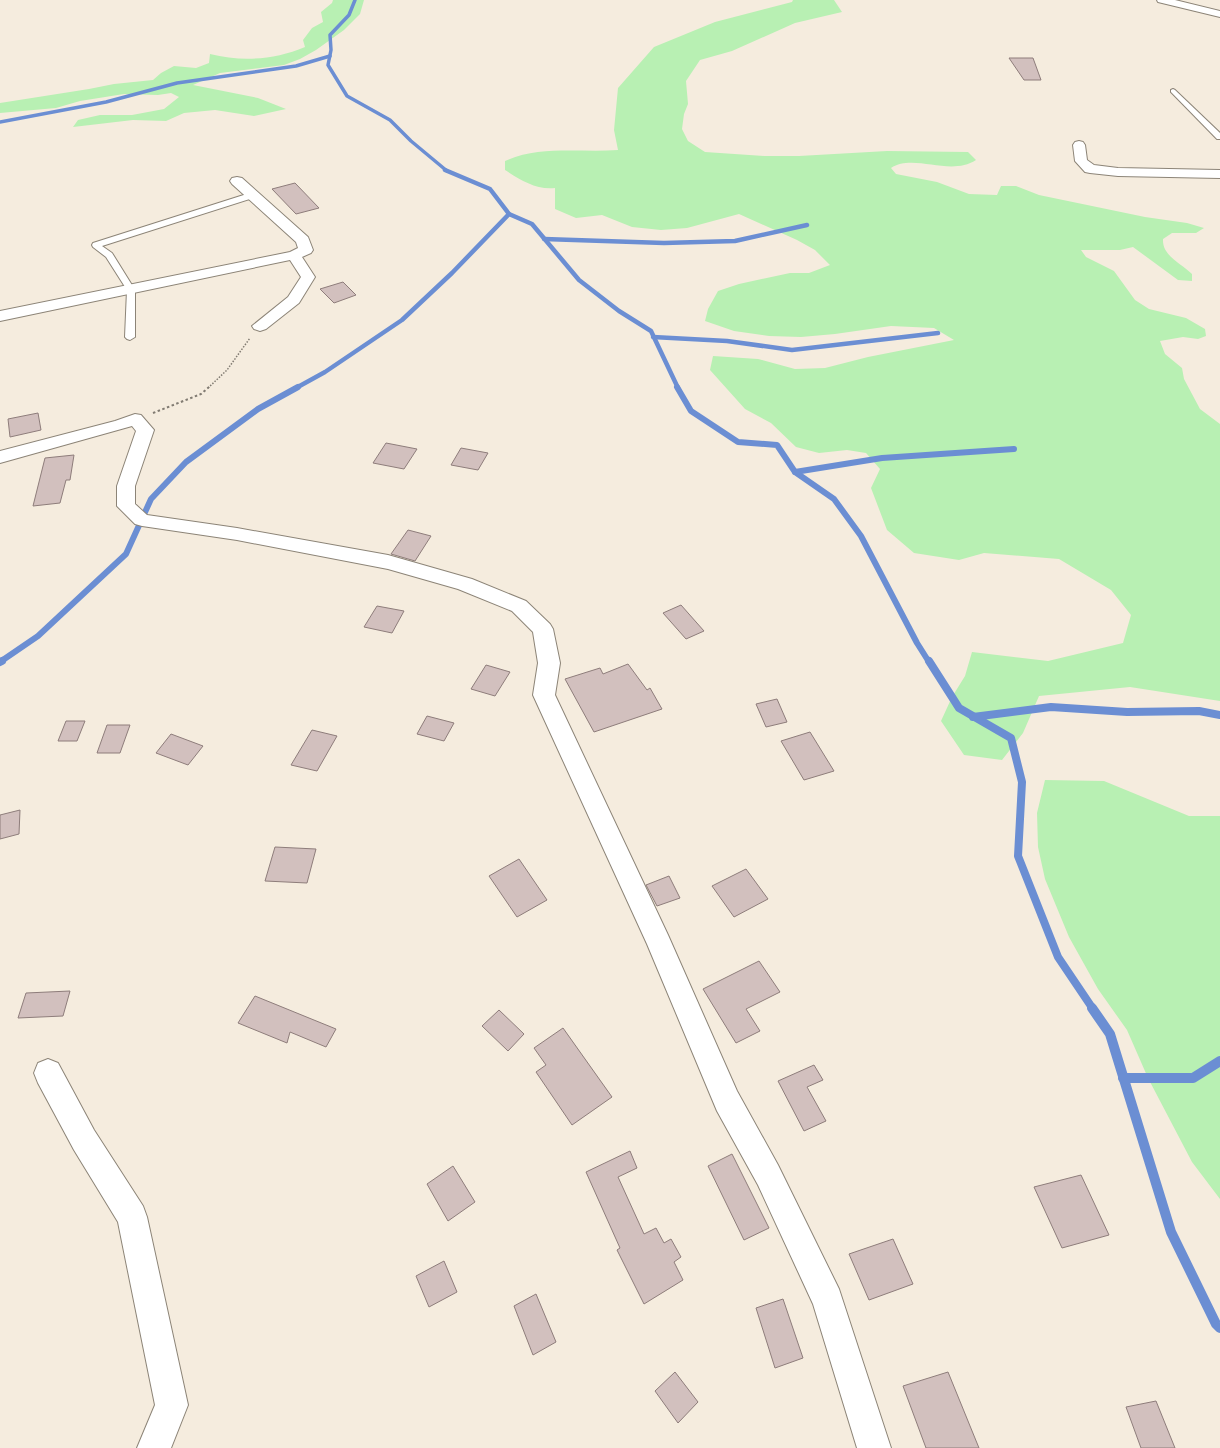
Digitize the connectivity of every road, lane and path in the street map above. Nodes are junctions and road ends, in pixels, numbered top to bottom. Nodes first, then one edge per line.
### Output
1 (1162, 0) edge
2 (1220, 14) edge
3 (1173, 90) dead end
4 (1220, 137) edge
5 (1079, 145) dead end
6 (1220, 174) edge
7 (237, 181) dead end
8 (253, 194) junction
9 (294, 255) junction
10 (131, 290) junction
11 (0, 316) edge
12 (260, 326) joint
13 (130, 337) dead end
14 (135, 419) junction
15 (0, 457) edge
16 (48, 1073) dead end
17 (154, 1448) edge
18 (874, 1448) edge

1 - 2 street
3 - 4 lane
5 - 6 street
7 - 8 street
8 - 9 street
8 - 10 lane
9 - 10 street
9 - 12 street
10 - 11 street
10 - 13 lane
12 - 14 path
14 - 15 street
14 - 18 street
16 - 17 street

